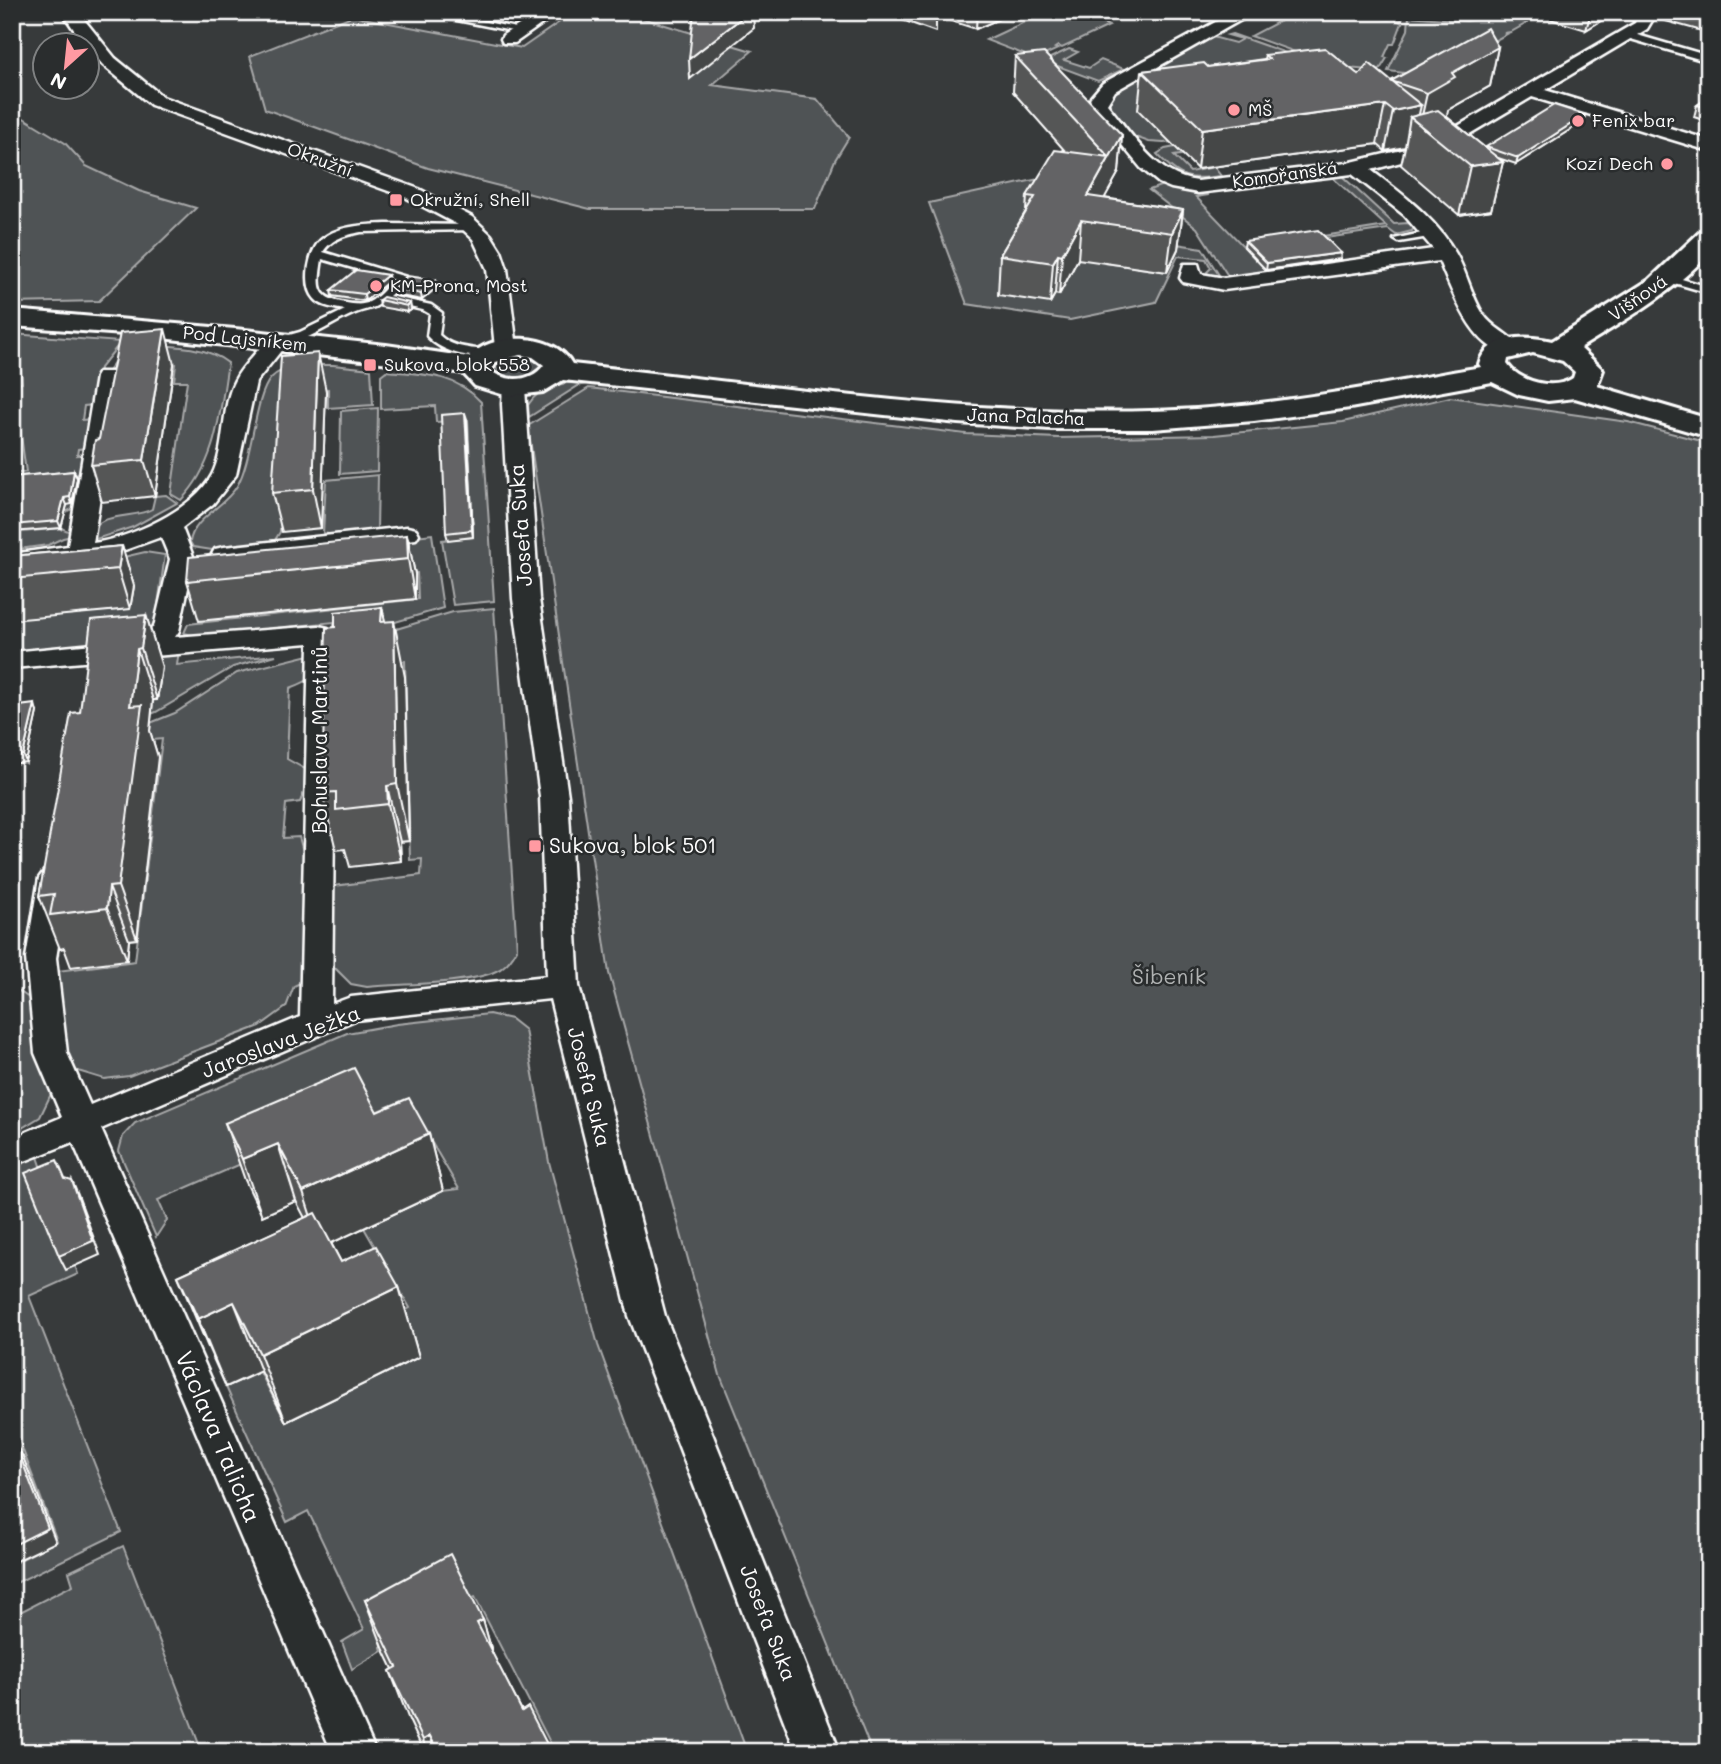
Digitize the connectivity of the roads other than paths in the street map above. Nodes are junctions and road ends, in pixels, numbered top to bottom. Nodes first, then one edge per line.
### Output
1 (70, 12) edge
2 (421, 12) edge
3 (551, 12) edge
4 (1247, 12) edge
5 (1637, 16) edge
6 (516, 34) joint
7 (1627, 35) junction
8 (1709, 59) edge
9 (1531, 91) junction
10 (1709, 146) edge
11 (1354, 166) junction
12 (473, 227) junction
13 (1431, 234) junction
14 (1709, 237) edge
15 (1399, 239) dead end
16 (317, 254) junction
17 (1444, 254) junction
18 (1191, 268) dead end
19 (1668, 278) junction
20 (1709, 290) edge
21 (381, 297) junction
22 (357, 308) junction
23 (12, 318) edge
24 (277, 342) junction
25 (1559, 349) junction
26 (491, 357) junction
27 (1502, 360) junction
28 (556, 371) junction
29 (107, 377) dead end
30 (514, 388) junction
31 (1575, 389) junction
32 (1709, 428) edge
33 (169, 526) junction
34 (407, 534) edge
35 (79, 552) junction
36 (182, 559) junction
37 (12, 561) edge
38 (141, 648) junction
39 (12, 660) edge
40 (58, 852) edge
41 (564, 986) junction
42 (316, 1024) junction
43 (82, 1123) junction
44 (12, 1153) edge
45 (354, 1752) edge
46 (818, 1752) edge

1 - 12 street, Okružní
2 - 6 lane
3 - 6 street
4 - 11 street, Komořanská
5 - 7 street, Komořanská
7 - 8 lane
7 - 9 street, Komořanská
9 - 10 street
9 - 11 street, Komořanská
11 - 13 street
12 - 16 lane
12 - 26 street, Okružní
13 - 15 lane
13 - 17 street
14 - 19 street, Višňová
16 - 21 lane
16 - 22 lane
17 - 18 street
17 - 27 street
19 - 20 lane
19 - 25 street, Višňová
21 - 22 lane
21 - 26 lane
22 - 24 lane
23 - 24 street, Pod Lajsníkem
24 - 26 street, Pod Lajsníkem
24 - 33 street
25 - 27 street, Jana Palacha
25 - 31 street, Jana Palacha
26 - 28 street, Pod Lajsníkem
26 - 30 street
27 - 28 street, Jana Palacha
27 - 31 street
28 - 30 street
29 - 35 street
30 - 41 street, Josefa Suka
31 - 32 street
33 - 35 street
33 - 36 street
34 - 36 street
35 - 37 street
36 - 38 street
38 - 39 street
38 - 42 street, Bohuslava Martinů
40 - 43 street
41 - 42 street, Jaroslava Ježka
41 - 46 street, Josefa Suka
42 - 43 street, Jaroslava Ježka
43 - 44 street, Jaroslava Ježka
43 - 45 street, Václava Talicha

